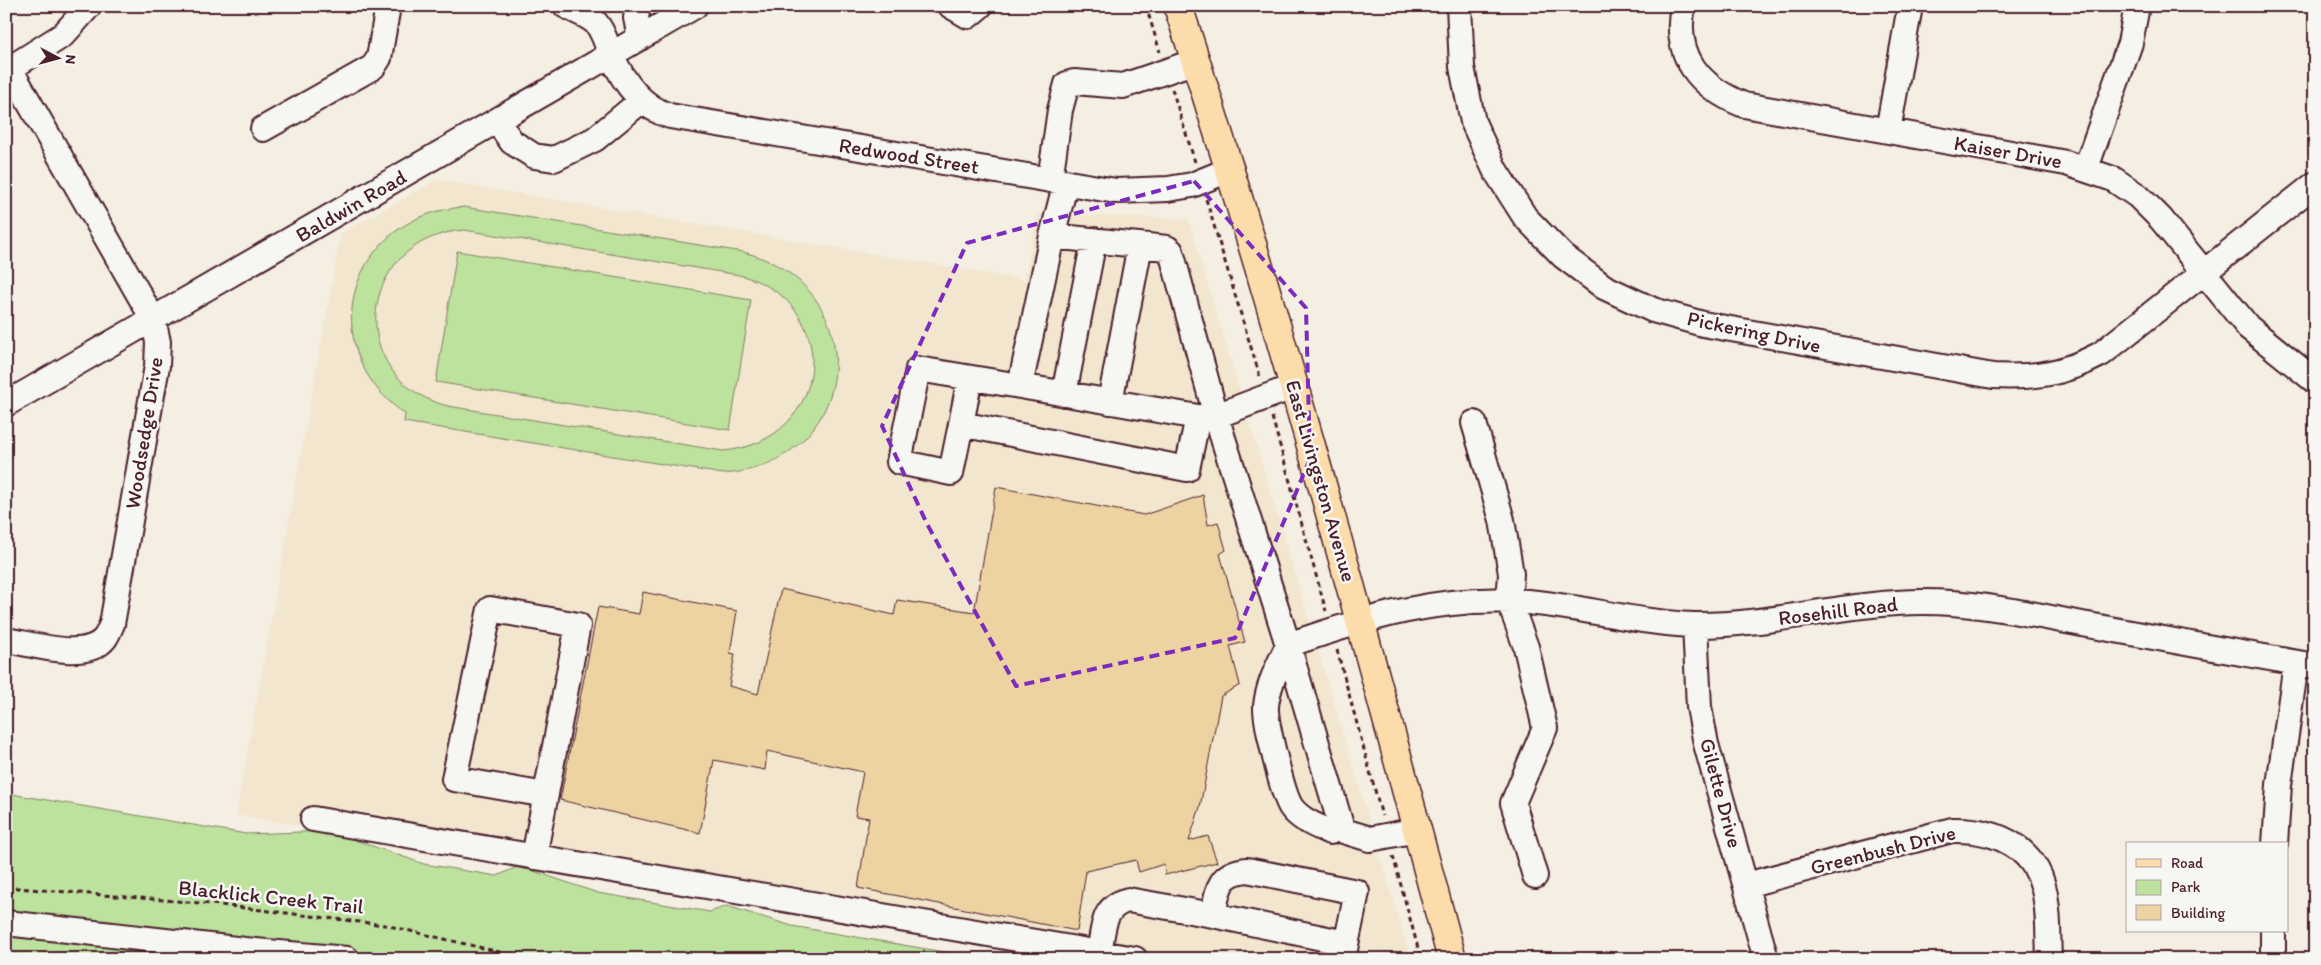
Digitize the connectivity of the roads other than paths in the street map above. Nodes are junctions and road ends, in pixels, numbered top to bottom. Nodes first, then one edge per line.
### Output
1 (89, 6) edge
2 (388, 6) edge
3 (566, 6) edge
4 (638, 6) edge
5 (695, 6) edge
6 (952, 6) edge
7 (980, 6) edge
8 (1178, 6) edge
9 (1459, 6) edge
10 (1683, 6) edge
11 (1910, 6) edge
12 (2137, 6) edge
13 (640, 38) junction
14 (611, 55) junction
15 (1196, 61) junction
16 (8, 70) edge
17 (641, 101) junction
18 (497, 121) junction
19 (263, 130) dead end
20 (1888, 131) junction
21 (2086, 168) junction
22 (1231, 169) junction
23 (1058, 181) junction
24 (2315, 184) edge
25 (1052, 236) junction
26 (1094, 240) junction
27 (1140, 245) junction
28 (2205, 272) junction
29 (153, 319) junction
30 (970, 378) junction
31 (2315, 381) edge
32 (1020, 386) junction
33 (1295, 386) junction
34 (1064, 394) junction
35 (1110, 402) junction
36 (6, 404) edge
37 (1207, 417) junction
38 (1474, 423) dead end
39 (961, 424) junction
40 (1508, 601) junction
41 (1360, 620) junction
42 (1695, 625) junction
43 (6, 640) edge
44 (1288, 645) junction
45 (2306, 664) edge
46 (546, 795) junction
47 (313, 819) dead end
48 (1337, 829) junction
49 (1417, 830) junction
50 (2275, 842) edge
51 (534, 856) junction
52 (1534, 876) dead end
53 (1746, 885) junction
54 (1214, 915) junction
55 (6, 923) edge
56 (2273, 932) edge
57 (1344, 951) edge
58 (215, 952) edge
59 (1099, 953) junction
60 (347, 959) edge
61 (1135, 959) edge
62 (1452, 959) edge
63 (1766, 959) edge
64 (2049, 959) edge
65 (2274, 959) edge

1 - 16 street
2 - 19 street
3 - 14 street, Redwood Street
4 - 13 street
5 - 13 street, Baldwin Road
6 - 7 street
8 - 15 main road, East Livingston Avenue
9 - 28 street, Pickering Drive
10 - 20 street, Kaiser Drive
11 - 20 street
12 - 21 street
13 - 14 street, Baldwin Road
14 - 17 street, Redwood Street
14 - 18 street, Baldwin Road
15 - 22 main road, East Livingston Avenue
15 - 23 street
16 - 29 street, Woodsedge Drive
17 - 18 street
17 - 23 street, Redwood Street
18 - 29 street, Baldwin Road
20 - 21 street, Kaiser Drive
21 - 28 street, Kaiser Drive
22 - 23 street, Redwood Street
22 - 33 main road, East Livingston Avenue
23 - 25 street
24 - 28 street, Pickering Drive
25 - 26 street
25 - 32 street
26 - 27 street
26 - 34 street
27 - 35 street
27 - 37 street
28 - 31 street, Kaiser Drive
29 - 36 street, Baldwin Road
29 - 43 street, Woodsedge Drive
30 - 32 street
30 - 39 street
30 - 39 street
32 - 34 street
33 - 37 street
33 - 41 main road, East Livingston Avenue
34 - 35 street
35 - 37 street
37 - 39 street
37 - 44 street
38 - 40 street
40 - 41 street, Rosehill Road
40 - 42 street, Rosehill Road
40 - 52 street
41 - 44 street, Rosehill Road
41 - 49 main road, East Livingston Avenue
42 - 45 street, Rosehill Road
42 - 53 street, Gilette Drive
44 - 48 street
44 - 48 street
45 - 50 street
46 - 46 street
46 - 51 street
47 - 51 street
48 - 49 street
49 - 62 main road, East Livingston Avenue
51 - 59 street
53 - 63 street, Gilette Drive
53 - 64 street, Greenbush Drive
54 - 57 street
54 - 57 street
54 - 59 street
55 - 58 street
56 - 65 street
58 - 60 street
59 - 61 street

